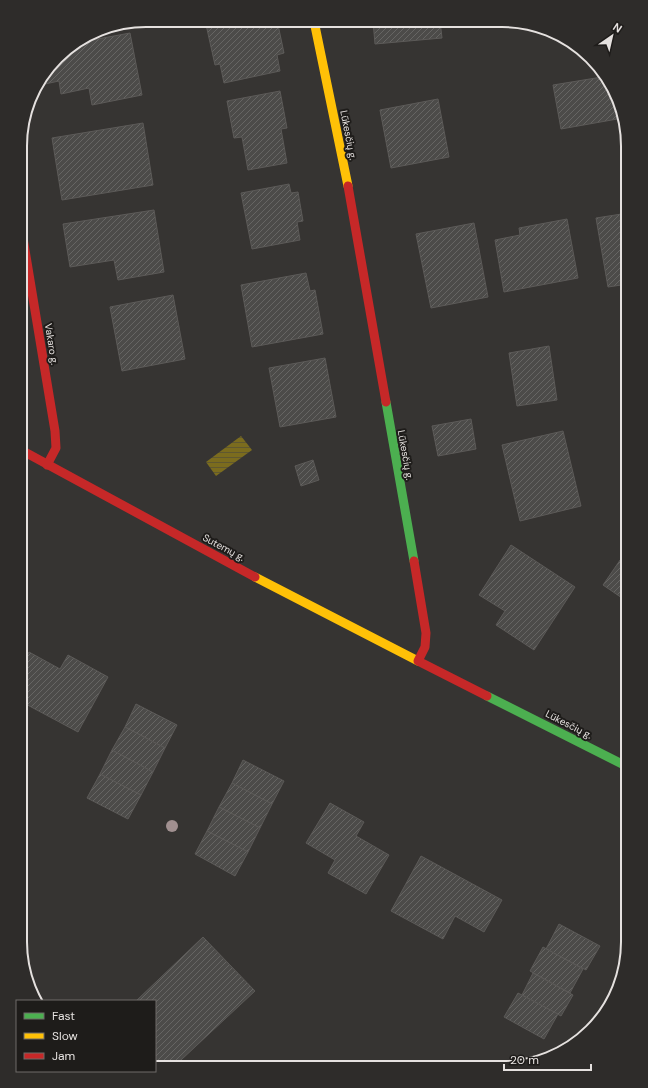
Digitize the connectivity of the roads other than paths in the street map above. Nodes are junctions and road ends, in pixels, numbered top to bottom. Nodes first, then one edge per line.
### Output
1 (315, 27) edge
2 (27, 261) edge
3 (27, 453) edge
4 (47, 464) junction
5 (418, 661) junction
6 (621, 763) edge

1 - 5 street, Lūkesčių g.
2 - 4 street, Vakaro g.
3 - 4 street, Sutemų g.
4 - 5 street, Sutemų g.
5 - 6 street, Lūkesčių g.

